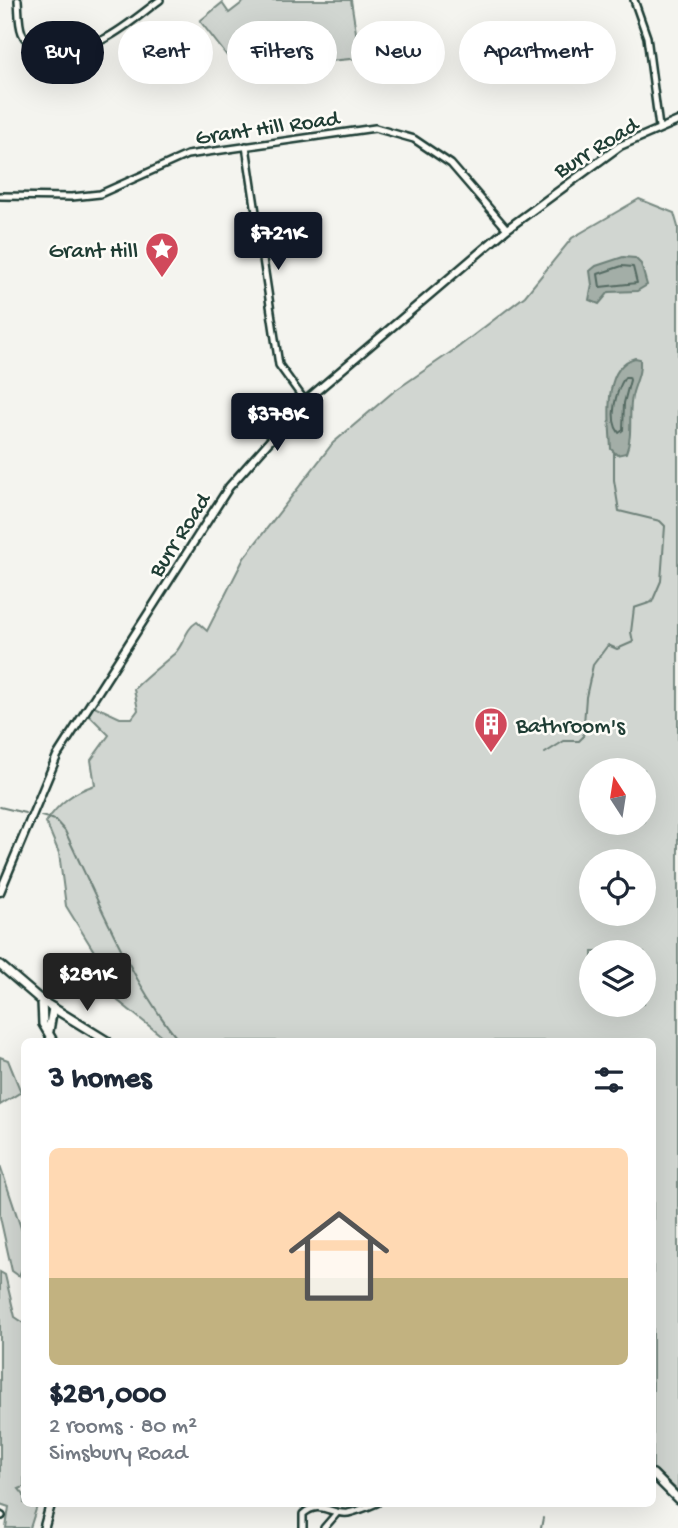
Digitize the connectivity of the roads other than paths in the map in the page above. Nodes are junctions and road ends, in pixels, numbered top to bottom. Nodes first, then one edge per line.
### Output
1 (18, 0) edge
2 (160, 0) edge
3 (634, 0) edge
4 (678, 121) edge
5 (659, 127) junction
6 (246, 146) junction
7 (0, 196) edge
8 (508, 229) junction
9 (305, 401) junction
10 (0, 892) edge
11 (0, 965) edge
12 (42, 1001) junction
13 (52, 1008) junction
14 (49, 1032) junction
15 (52, 1038) edge
16 (102, 1038) edge
17 (656, 1477) edge
18 (678, 1499) edge
19 (50, 1507) edge
20 (316, 1507) edge
21 (324, 1507) edge
22 (365, 1507) edge
23 (337, 1513) junction
24 (44, 1528) edge
25 (303, 1528) edge
26 (324, 1528) edge

1 - 2 street
3 - 5 street
4 - 5 street, Burr Road
5 - 8 street, Burr Road
6 - 7 street, Grant Hill Road
6 - 8 street, Grant Hill Road
6 - 9 street
8 - 9 street, Burr Road
9 - 10 street, Burr Road
11 - 12 main road
12 - 13 main road
12 - 14 main road
13 - 14 main road
13 - 16 main road
14 - 15 main road
17 - 18 main road
19 - 24 main road
20 - 25 street
21 - 23 street
22 - 23 street
23 - 26 street

